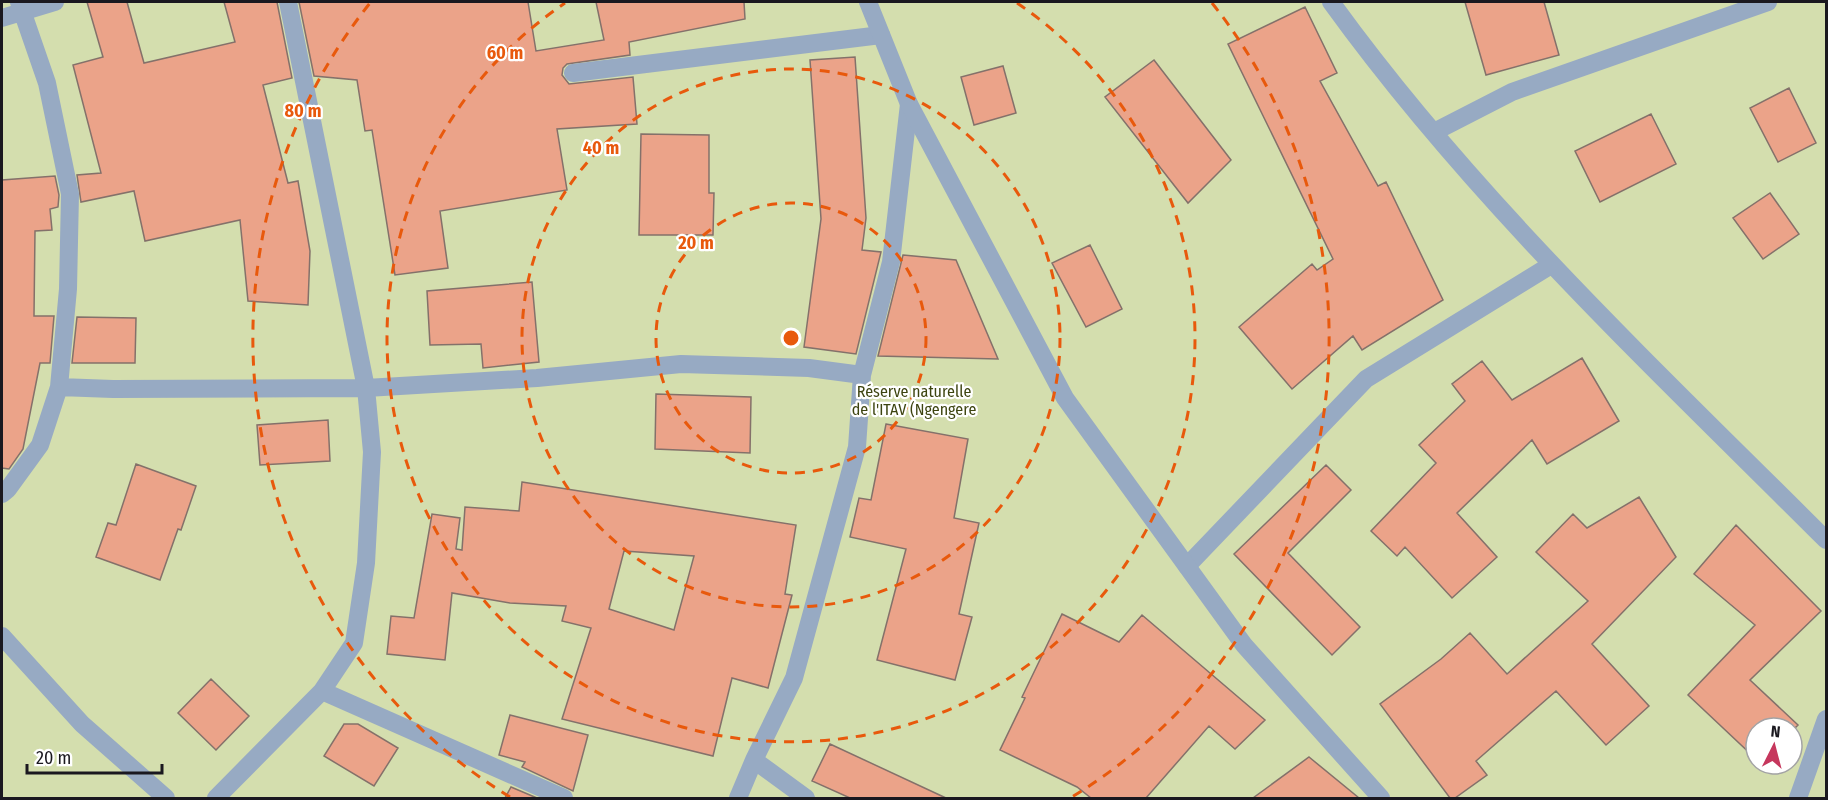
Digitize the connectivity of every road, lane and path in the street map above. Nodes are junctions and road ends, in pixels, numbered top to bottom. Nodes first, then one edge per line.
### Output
1 (55, 2) edge
2 (288, 2) edge
3 (868, 2) edge
4 (1331, 2) edge
5 (1768, 2) edge
6 (21, 7) edge
7 (2, 18) edge
8 (881, 35) junction
9 (573, 73) dead end
10 (909, 104) junction
11 (1434, 132) junction
12 (1551, 265) junction
13 (862, 375) junction
14 (59, 387) junction
15 (366, 388) junction
16 (2, 494) edge
17 (1827, 540) edge
18 (1187, 566) junction
19 (2, 636) edge
20 (322, 691) junction
21 (1827, 718) edge
22 (754, 760) junction
23 (166, 798) edge
24 (216, 798) edge
25 (564, 798) edge
26 (738, 798) edge
27 (806, 798) edge
28 (1381, 798) edge
29 (1798, 798) edge

1 - 6 street
2 - 15 street
3 - 8 street
4 - 11 street
5 - 11 street
6 - 7 street
6 - 14 street
8 - 9 street
8 - 10 street
10 - 13 street
10 - 18 street
11 - 12 street
12 - 17 street
12 - 18 street
13 - 15 street
13 - 22 street
14 - 15 street
14 - 16 street
15 - 20 street
18 - 28 street
19 - 23 street
20 - 24 street
20 - 25 street
21 - 29 street
22 - 26 street
22 - 27 street

